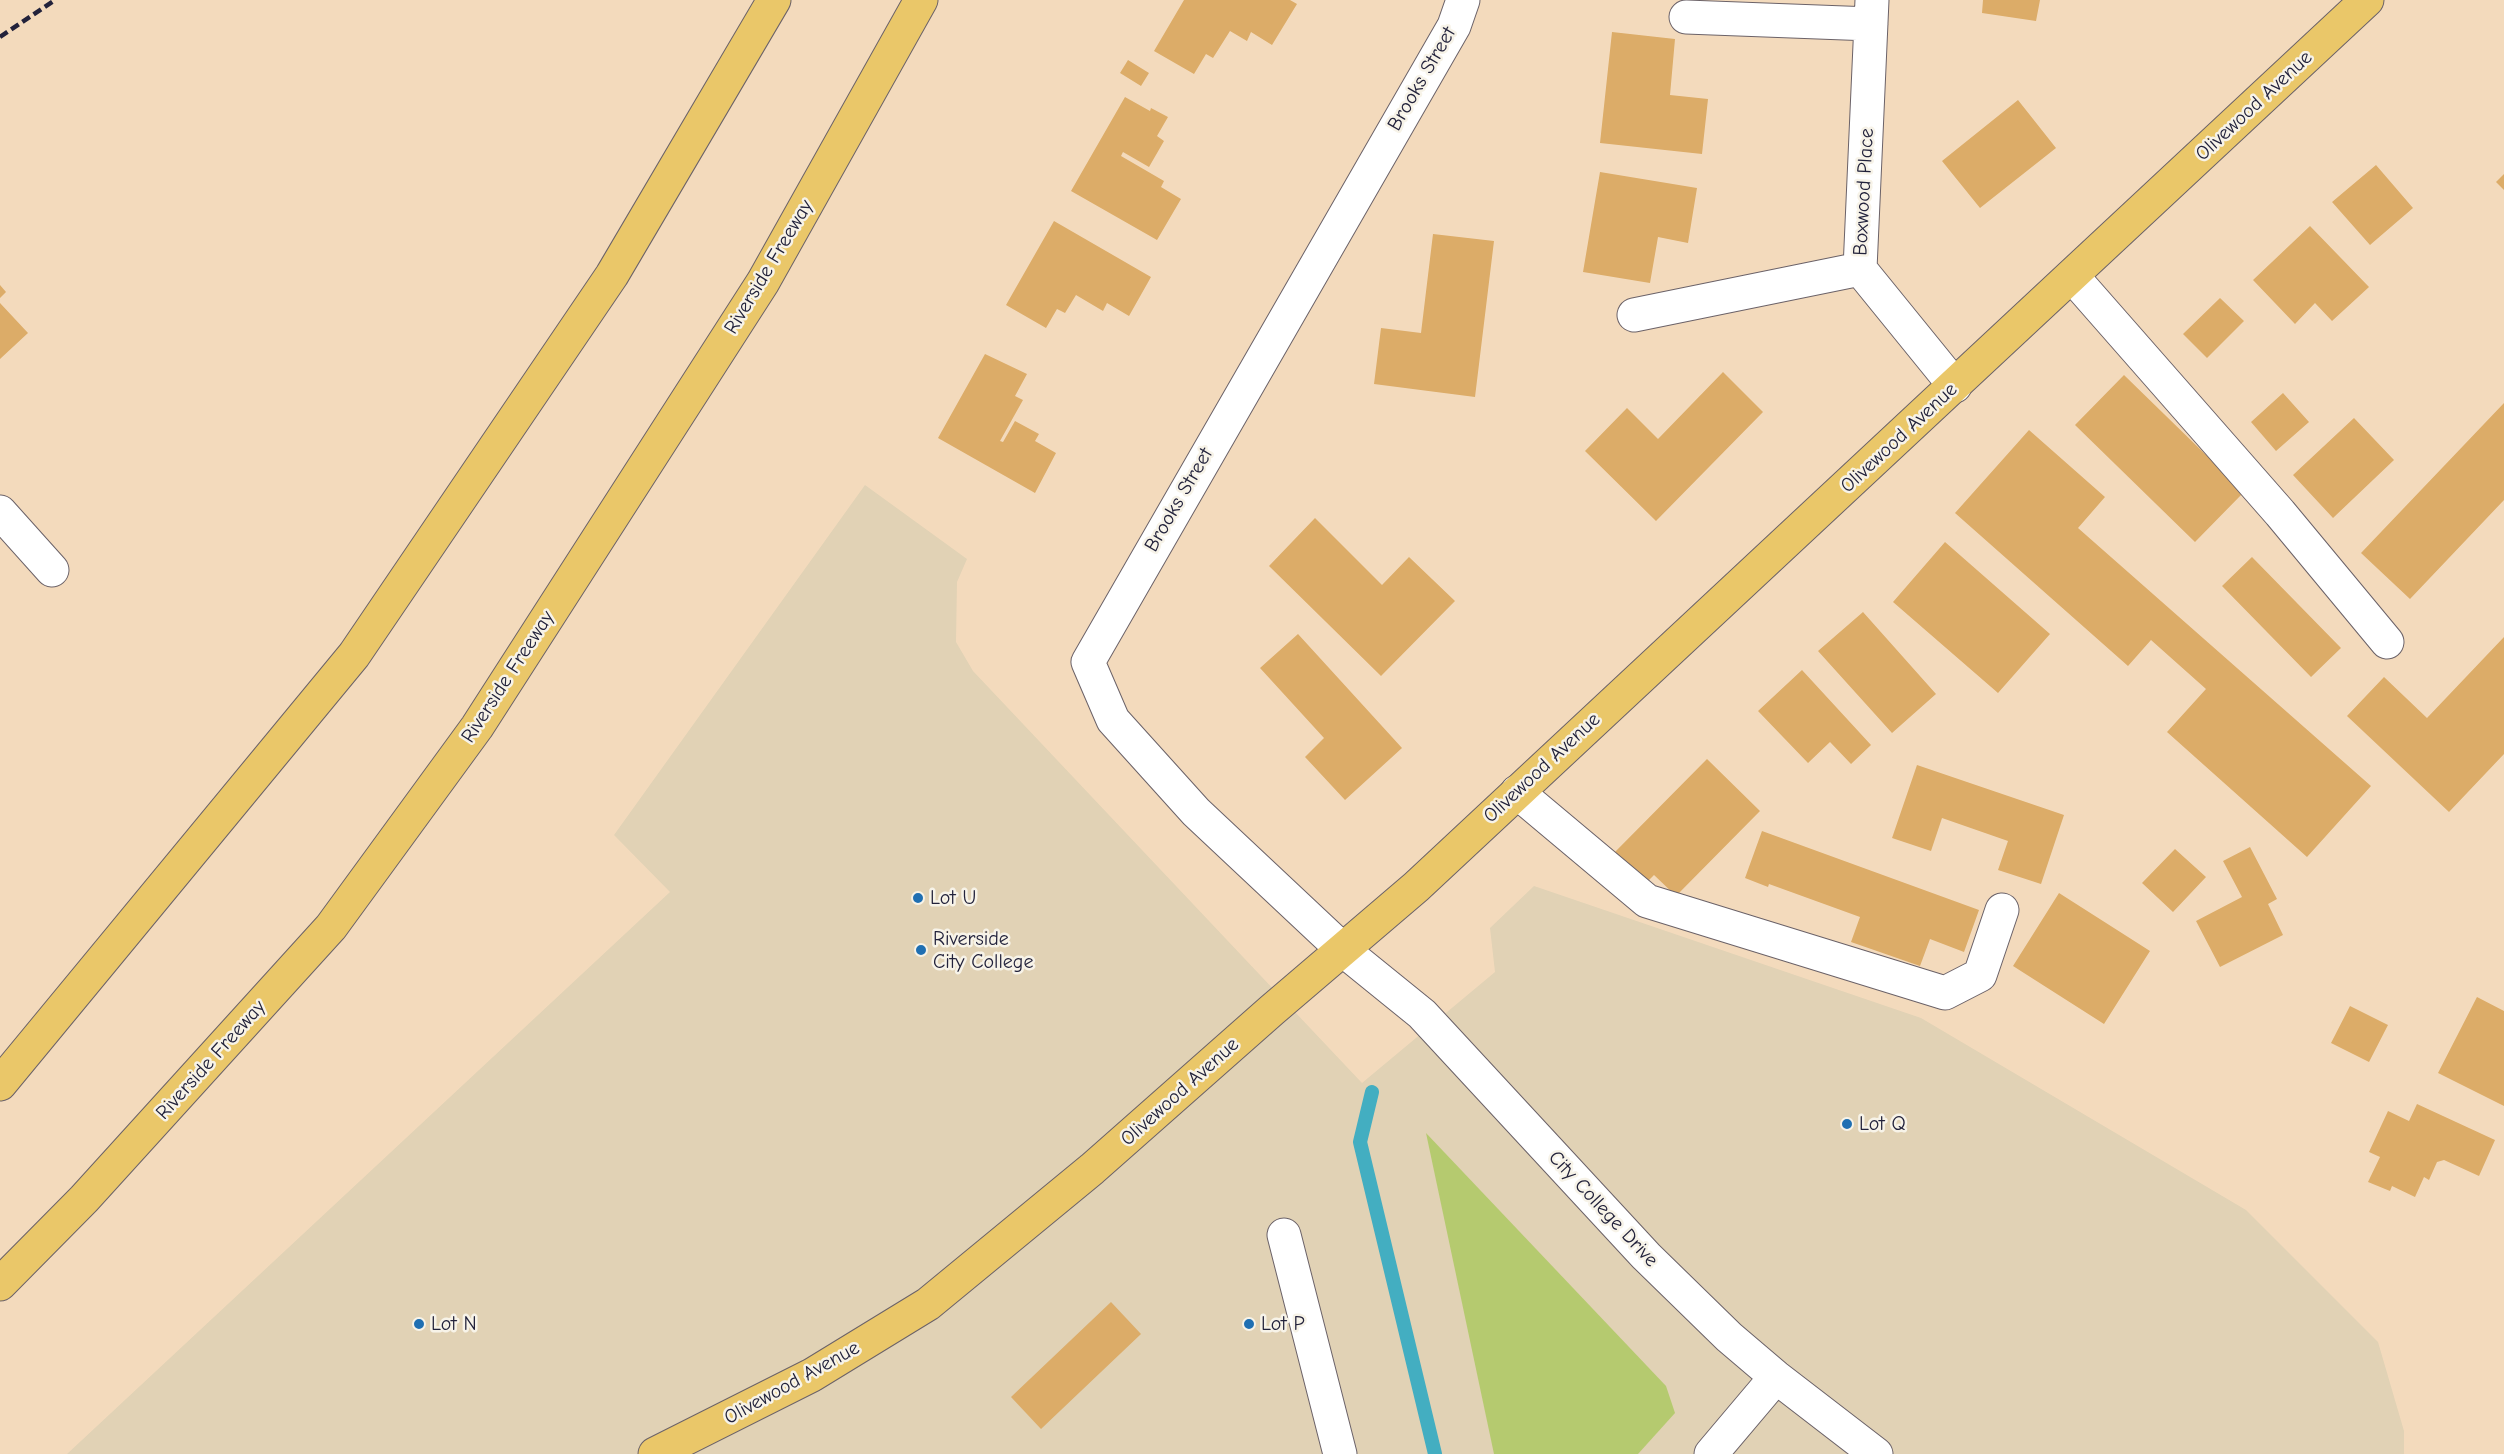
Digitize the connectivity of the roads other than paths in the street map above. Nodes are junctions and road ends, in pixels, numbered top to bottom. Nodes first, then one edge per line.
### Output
1 (774, 0) edge
2 (921, 0) edge
3 (1463, 0) edge
4 (2367, 0) edge
5 (1872, 12) edge
6 (1686, 17) dead end
7 (1860, 268) junction
8 (2072, 276) junction
9 (1634, 315) dead end
10 (1955, 386) junction
11 (0, 512) edge
12 (52, 570) dead end
13 (2387, 642) dead end
14 (1517, 792) junction
15 (2002, 910) dead end
16 (1343, 950) junction
17 (0, 1084) edge
18 (1284, 1235) dead end
19 (0, 1284) edge
20 (1776, 1377) junction
21 (655, 1454) edge
22 (1340, 1454) edge
23 (1710, 1454) edge
24 (1876, 1454) edge

1 - 17 main road
2 - 19 main road, Riverside Freeway
3 - 16 street, Brooks Street
4 - 8 main road, Olivewood Avenue
5 - 6 street
5 - 7 street, Boxwood Place
7 - 9 street
7 - 10 street, Boxwood Place
8 - 10 main road, Olivewood Avenue
8 - 13 street
10 - 14 main road, Olivewood Avenue
11 - 12 street
14 - 15 street
14 - 16 main road, Olivewood Avenue
16 - 20 street, City College Drive
16 - 21 main road, Olivewood Avenue
18 - 22 street
20 - 23 street
20 - 24 street, City College Drive

